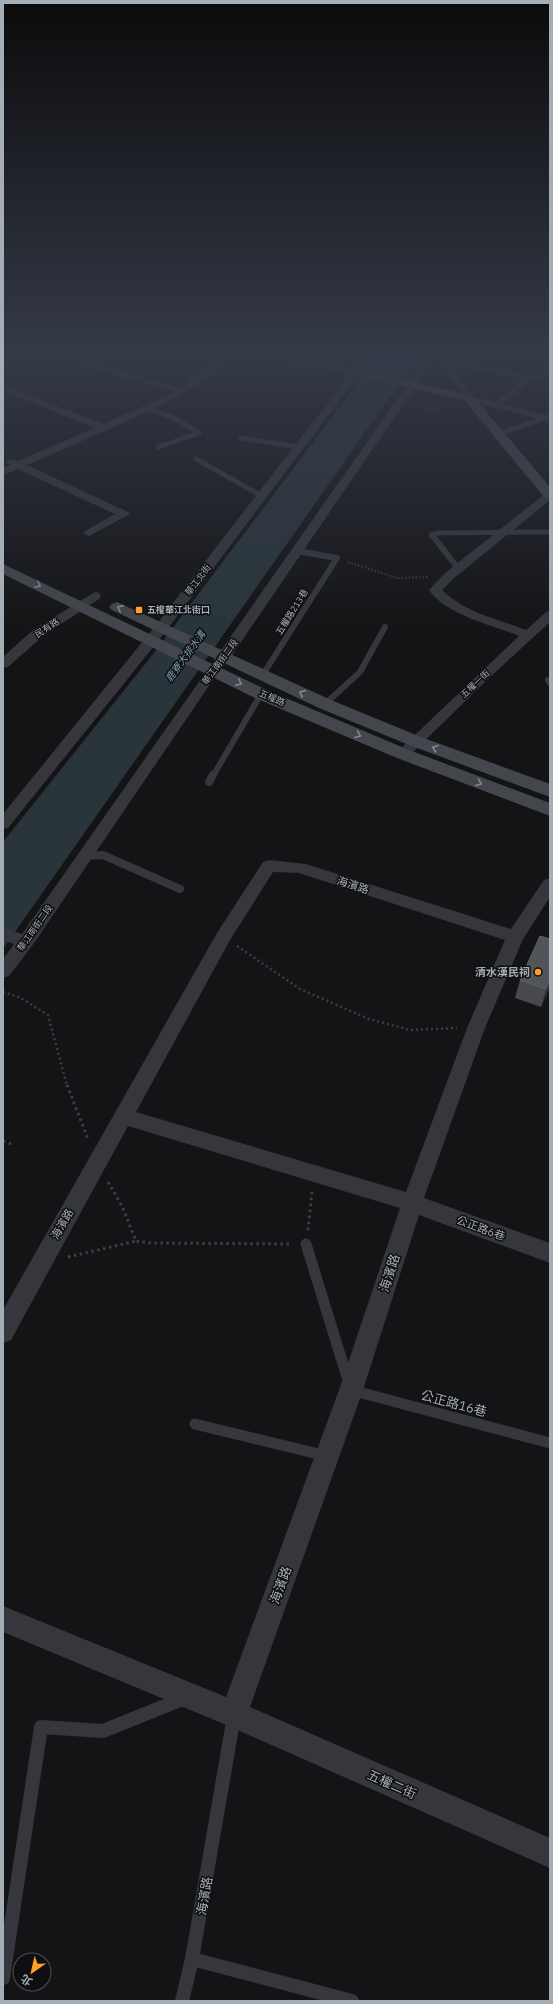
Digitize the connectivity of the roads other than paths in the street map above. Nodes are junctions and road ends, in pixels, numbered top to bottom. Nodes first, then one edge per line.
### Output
1 (64, 445) edge
2 (165, 445) edge
3 (283, 445) edge
4 (301, 445) edge
5 (371, 445) edge
6 (507, 445) edge
7 (158, 447) dead end
8 (299, 447) junction
9 (3, 459) edge
10 (196, 459) dead end
11 (18, 465) junction
12 (3, 472) edge
13 (550, 495) edge
14 (262, 496) junction
15 (506, 531) junction
16 (550, 532) edge
17 (89, 533) dead end
18 (297, 551) junction
19 (3, 553) edge
20 (3, 568) edge
21 (453, 572) junction
22 (66, 583) dead end
23 (81, 590) dead end
24 (95, 596) junction
25 (81, 606) junction
26 (550, 616) edge
27 (385, 627) dead end
28 (158, 636) junction
29 (529, 636) junction
30 (213, 662) junction
31 (3, 664) edge
32 (262, 676) junction
33 (261, 694) junction
34 (325, 704) junction
35 (416, 741) junction
36 (403, 754) junction
37 (209, 782) dead end
38 (550, 791) edge
39 (550, 810) edge
40 (3, 824) edge
41 (83, 856) junction
42 (550, 884) edge
43 (180, 889) dead end
44 (515, 937) junction
45 (14, 938) edge
46 (3, 972) edge
47 (123, 1116) junction
48 (412, 1203) junction
49 (306, 1244) road end
50 (550, 1253) edge
51 (3, 1332) edge
52 (351, 1390) junction
53 (195, 1424) dead end
54 (550, 1443) edge
55 (327, 1456) junction
56 (3, 1618) edge
57 (190, 1696) junction
58 (234, 1714) junction
59 (550, 1853) edge
60 (192, 1959) junction
61 (3, 1978) edge
62 (182, 2001) edge
63 (352, 2001) edge

1 - 11 street
2 - 7 lane
3 - 8 lane
4 - 8 street, 華江北街
5 - 18 street, 華江南街二段
6 - 13 street
8 - 14 street, 華江北街
9 - 11 street
10 - 14 lane
11 - 12 street
11 - 17 street
13 - 15 street
14 - 28 street, 華江北街
15 - 16 lane
15 - 21 street
15 - 21 lane
18 - 30 street, 華江南街二段
18 - 32 lane, 五權路213巷
19 - 22 street
20 -> 25 street, 五權路
21 - 29 street
23 - 24 street, 五權路
24 - 25 street, 民有路
28 -> 24 street, 五權路
25 - 28 street, 五權路
25 - 31 street, 民有路
26 - 29 street, 五權一街
27 - 34 lane
28 - 30 street, 五權路
28 - 40 street, 華江北街
29 - 35 street, 五權一街
30 - 32 street, 五權路
30 -> 33 street, 五權路
30 - 41 street, 華江南街二段
34 -> 32 street, 五權路
33 -> 36 street, 五權路
33 - 37 lane
34 - 35 street, 五權路
35 - 36 street, 五權一街
38 -> 35 street, 五權路
36 -> 39 street, 五權路
41 - 43 lane
41 - 45 street, 華江南街二段
42 - 44 street, 海濱路
44 - 47 street, 海濱路
44 - 48 street, 海濱路
45 - 46 street, 華江南街二段
47 - 48 street
47 - 51 street, 海濱路
48 - 50 street, 公正路6巷
48 - 52 street, 海濱路
49 - 52 lane
52 - 54 lane, 公正路16巷
52 - 55 street, 海濱路
53 - 55 lane
55 - 58 street, 海濱路
56 - 57 street
57 - 58 street
57 - 61 lane
58 - 59 street, 五權二街
58 - 60 lane, 海濱路
60 - 62 lane, 海濱路
60 - 63 lane

